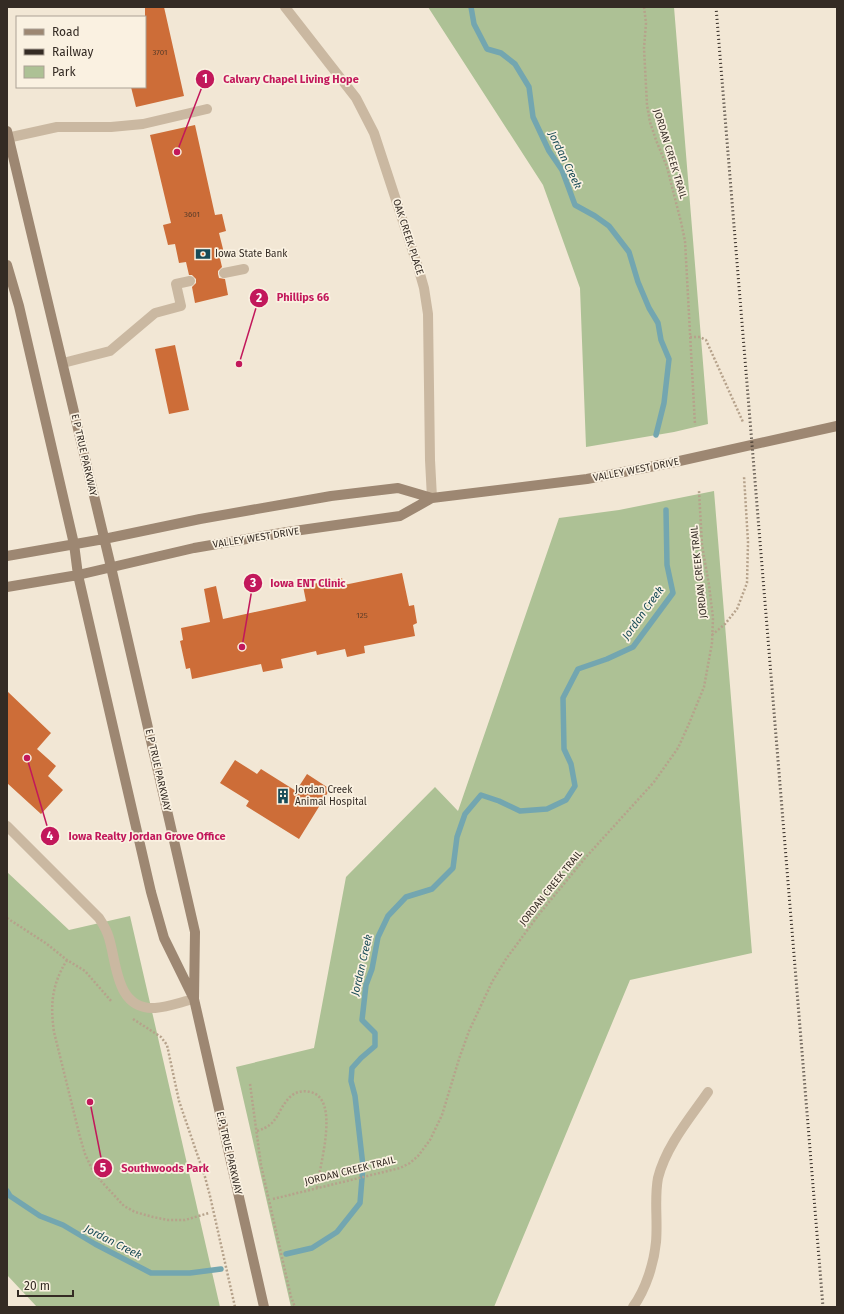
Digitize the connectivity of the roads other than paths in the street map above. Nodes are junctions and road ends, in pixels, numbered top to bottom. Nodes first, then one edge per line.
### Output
1 (285, 7) edge
2 (207, 109) dead end
3 (8, 136) edge
4 (7, 265) edge
5 (244, 269) dead end
6 (224, 273) dead end
7 (190, 281) dead end
8 (63, 363) junction
9 (837, 426) edge
10 (432, 498) junction
11 (104, 539) junction
12 (74, 544) junction
13 (7, 556) edge
14 (111, 567) junction
15 (78, 575) junction
16 (7, 587) edge
17 (7, 826) edge
18 (194, 999) junction
19 (708, 1092) dead end
20 (264, 1307) edge
21 (633, 1307) edge

1 - 10 street, OAK CREEK PLACE
2 - 3 street
3 - 8 main road, E P TRUE PARKWAY
4 - 12 main road
5 - 6 street
7 - 8 street
8 - 11 main road, E P TRUE PARKWAY
9 - 10 main road, VALLEY WEST DRIVE
10 - 11 main road, VALLEY WEST DRIVE
10 - 14 main road, VALLEY WEST DRIVE
11 - 12 main road, VALLEY WEST DRIVE
11 - 14 main road, E P TRUE PARKWAY
12 - 13 main road, VALLEY WEST DRIVE
12 - 15 main road
14 - 15 main road, VALLEY WEST DRIVE
14 - 18 main road, E P TRUE PARKWAY
15 - 16 main road, VALLEY WEST DRIVE
15 - 18 main road
17 - 18 street
18 - 20 main road, E.P. TRUE PARKWAY
19 - 21 street

